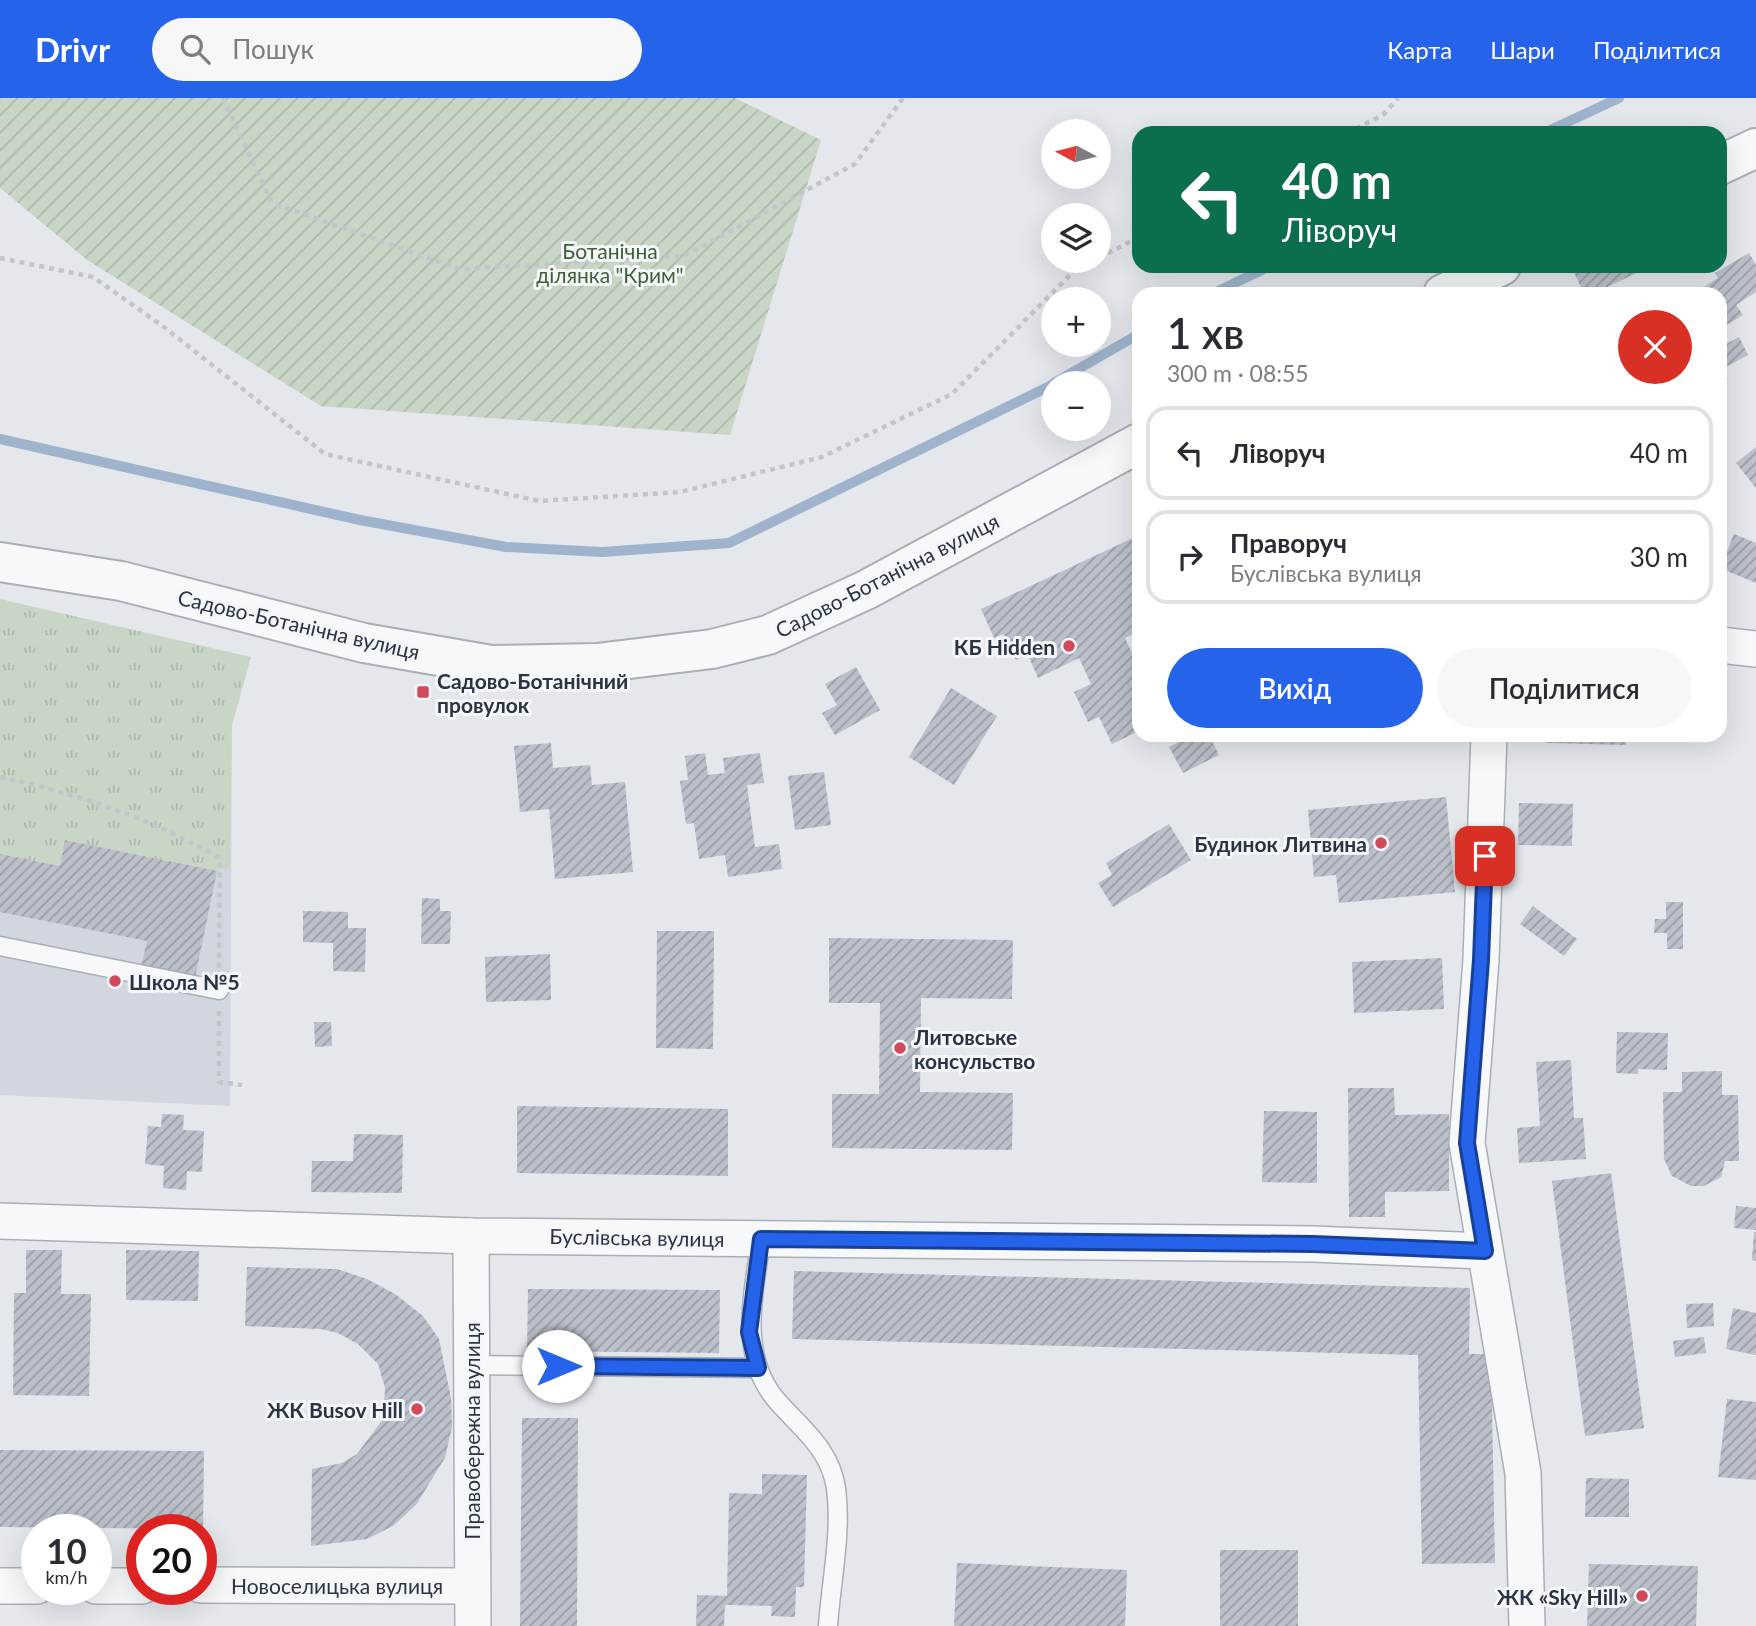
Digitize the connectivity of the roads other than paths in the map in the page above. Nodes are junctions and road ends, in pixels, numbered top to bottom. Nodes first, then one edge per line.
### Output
1 (1756, 148) edge
2 (1727, 161) edge
3 (1487, 273) edge
4 (1458, 287) edge
5 (1132, 447) edge
6 (0, 562) edge
7 (1727, 646) edge
8 (1756, 649) edge
9 (1489, 742) edge
10 (0, 946) edge
11 (219, 990) road end
12 (0, 1221) edge
13 (471, 1236) junction
14 (761, 1239) junction
15 (1485, 1251) junction
16 (471, 1365) junction
17 (758, 1368) junction
18 (217, 1585) edge
19 (0, 1586) edge
20 (21, 1586) edge
21 (472, 1586) junction
22 (472, 1626) edge
23 (828, 1626) edge
24 (1527, 1626) edge

1 - 2 street
3 - 4 street
5 - 6 street, Садово-Ботанічна вулиця
7 - 8 street
9 - 15 street
10 - 11 lane
12 - 13 street, Буслівська вулиця
13 - 14 street, Буслівська вулиця
13 - 16 street, Правобережна вулиця
14 - 15 street, Буслівська вулиця
14 - 17 lane
15 - 24 street
16 - 17 lane
16 - 21 street, Правобережна вулиця
17 - 23 lane
18 - 21 street, Новоселицька вулиця
19 - 20 street
21 - 22 street, Правобережна вулиця

